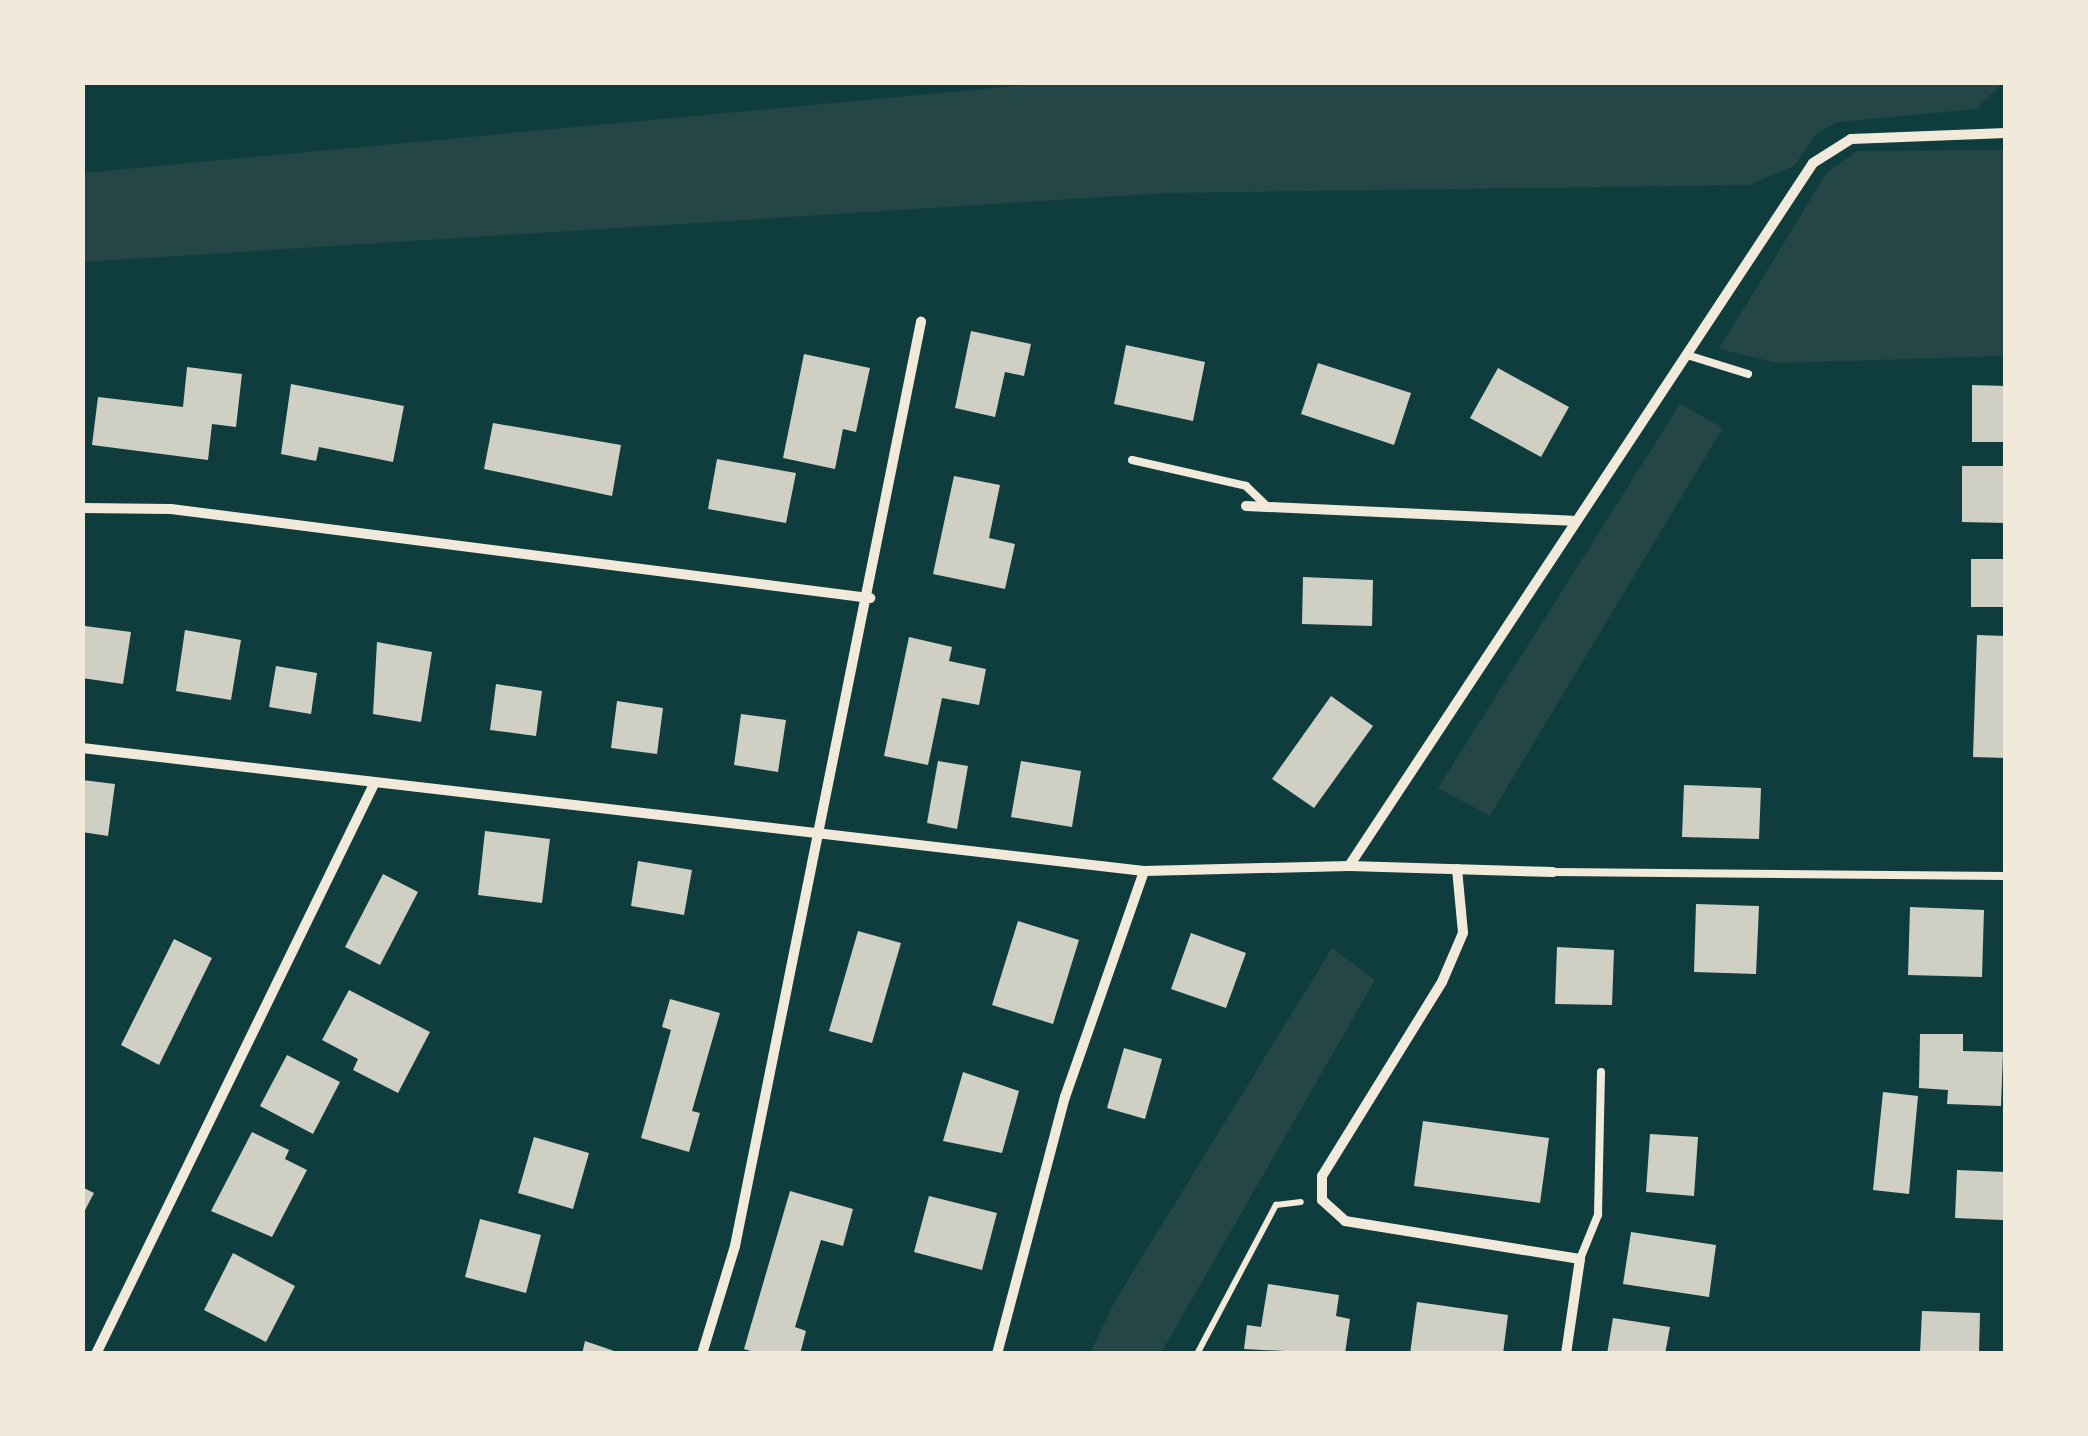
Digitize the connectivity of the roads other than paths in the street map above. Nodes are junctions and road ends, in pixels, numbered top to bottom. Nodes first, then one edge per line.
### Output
1 (2006, 133) edge
2 (921, 322) dead end
3 (1687, 355) junction
4 (1748, 374) dead end
5 (1132, 460) dead end
6 (1246, 506) dead end
7 (1268, 507) junction
8 (82, 508) edge
9 (1573, 521) junction
10 (870, 598) junction
11 (82, 748) edge
12 (374, 784) junction
13 (822, 831) junction
14 (1349, 866) junction
15 (1457, 869) junction
16 (1144, 871) junction
17 (1553, 872) joint
18 (2006, 876) edge
19 (1601, 1072) dead end
20 (1580, 1259) junction
21 (96, 1354) edge
22 (702, 1354) edge
23 (997, 1354) edge
24 (1566, 1354) edge

1 - 3 street
2 - 10 street
3 - 4 lane
3 - 9 street
5 - 7 lane
6 - 7 street
7 - 9 street
8 - 10 street
9 - 14 street
10 - 13 street
11 - 12 street
12 - 13 street
12 - 21 street
13 - 16 street
13 - 22 street
14 - 15 street
14 - 16 street
15 - 17 street
15 - 20 street
16 - 23 street
17 - 18 lane
19 - 20 lane
20 - 24 street

